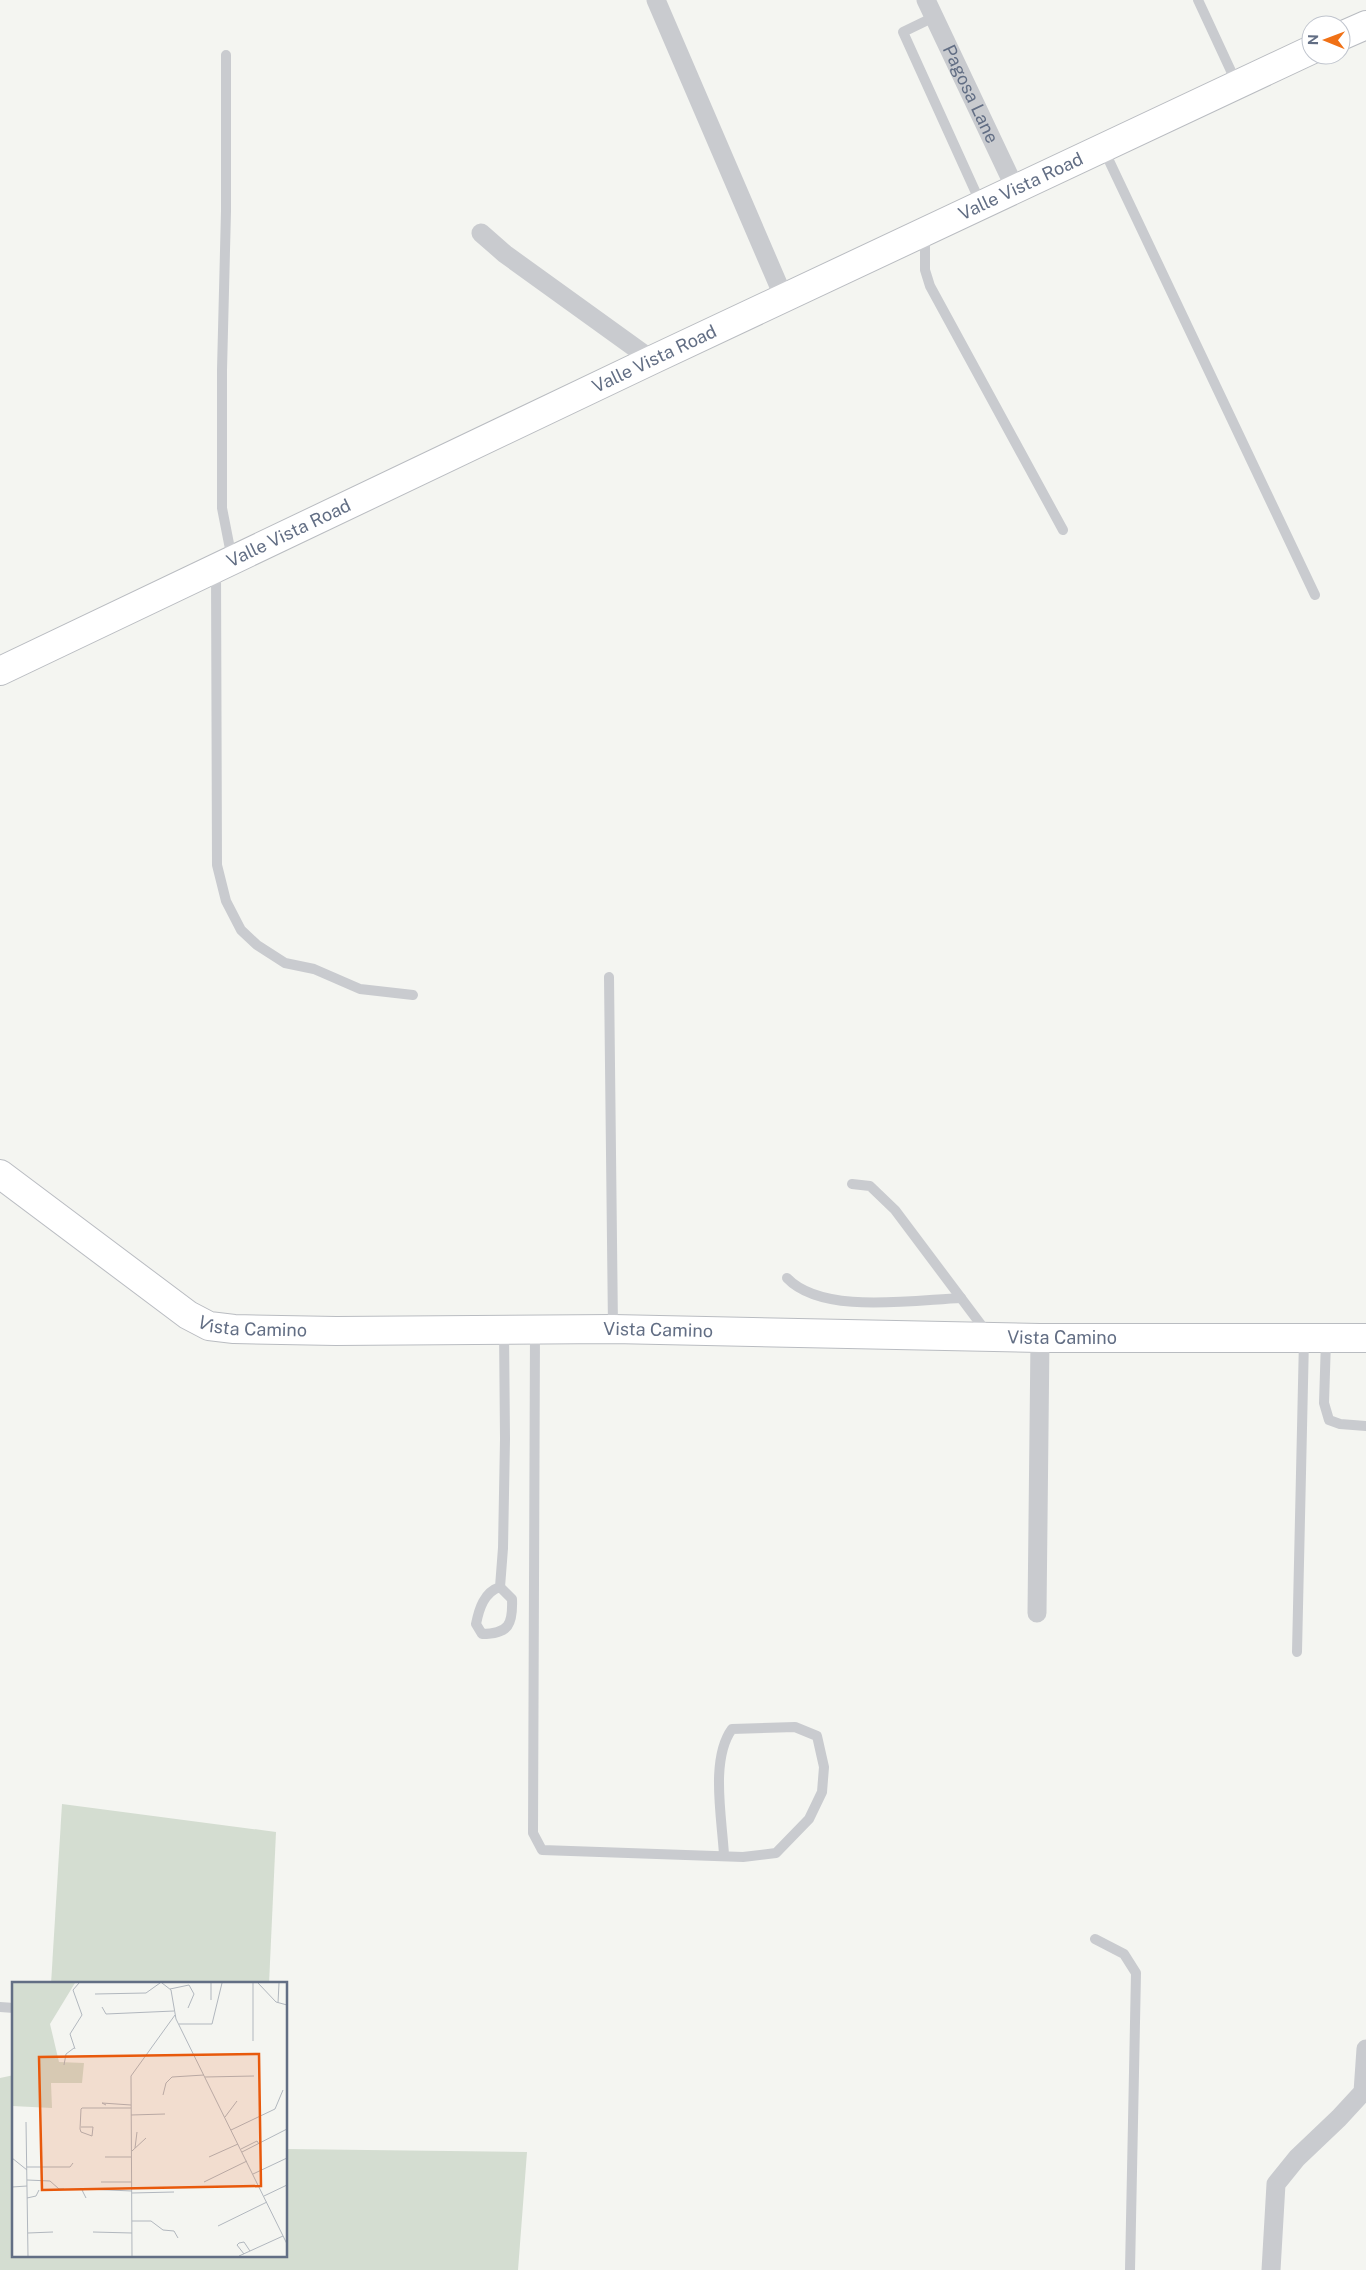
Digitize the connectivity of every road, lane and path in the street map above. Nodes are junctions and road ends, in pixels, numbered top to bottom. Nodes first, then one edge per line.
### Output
1 (656, 0) edge
2 (926, 0) edge
3 (1198, 0) edge
4 (934, 17) junction
5 (1366, 25) edge
6 (1351, 32) edge
7 (1301, 55) edge
8 (226, 56) dead end
9 (1237, 85) junction
10 (1102, 147) junction
11 (1015, 188) junction
12 (981, 205) junction
13 (926, 232) junction
14 (481, 233) dead end
15 (784, 298) junction
16 (652, 360) junction
17 (1063, 530) dead end
18 (224, 564) junction
19 (1314, 595) dead end
20 (0, 670) edge
21 (609, 977) dead end
22 (412, 994) dead end
23 (0, 1174) edge
24 (852, 1184) dead end
25 (787, 1278) dead end
26 (961, 1298) junction
27 (504, 1329) junction
28 (613, 1329) junction
29 (535, 1330) junction
30 (990, 1337) junction
31 (1040, 1338) junction
32 (1315, 1338) junction
33 (1366, 1338) edge
34 (1366, 1426) edge
35 (500, 1587) junction
36 (1037, 1613) dead end
37 (1297, 1652) dead end
38 (724, 1855) junction
39 (1095, 1939) dead end
40 (1366, 2049) edge
41 (1130, 2270) edge
42 (1272, 2270) edge

1 - 15 street
2 - 4 street, Pagosa Lane
3 - 9 lane
4 - 11 street, Pagosa Lane
4 - 12 lane
5 - 6 street
7 - 9 street, Valle Vista Road
8 - 18 lane
9 - 10 street, Valle Vista Road
10 - 11 street, Valle Vista Road
10 - 19 lane
11 - 12 street, Valle Vista Road
12 - 13 street, Valle Vista Road
13 - 15 street, Valle Vista Road
13 - 17 lane
14 - 16 street
15 - 16 street, Valle Vista Road
16 - 18 street, Valle Vista Road
18 - 20 street, Valle Vista Road
18 - 22 lane
21 - 28 lane
23 - 27 street, Vista Camino
24 - 26 lane
25 - 26 lane
26 - 30 lane
27 - 29 street, Vista Camino
27 - 35 lane
28 - 29 street, Vista Camino
28 - 30 street, Vista Camino
29 - 38 lane
30 - 31 street, Vista Camino
31 - 32 street, Vista Camino
31 - 36 street
32 - 33 street, Vista Camino
32 - 34 lane
32 - 37 lane
35 - 35 lane
38 - 38 lane
39 - 41 lane
40 - 42 street

